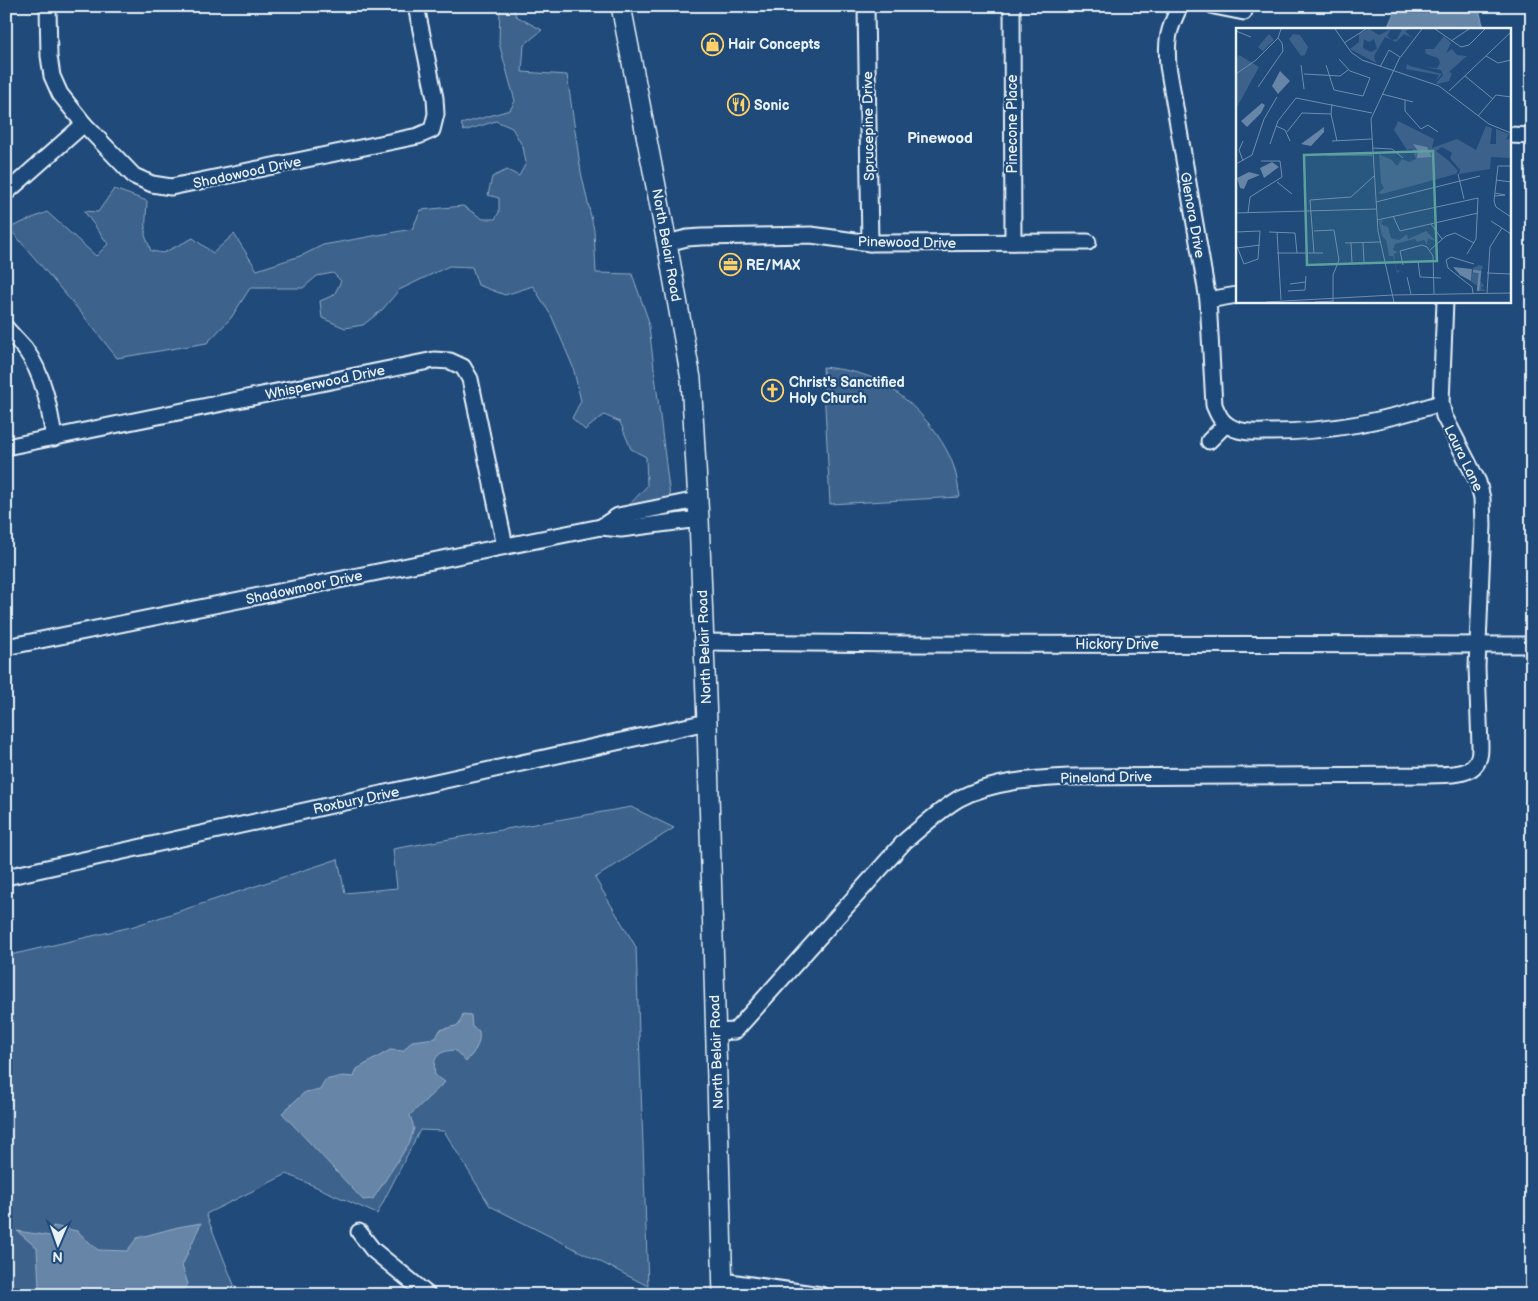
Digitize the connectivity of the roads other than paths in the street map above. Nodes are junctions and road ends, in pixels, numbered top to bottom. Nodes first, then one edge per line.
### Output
1 (48, 6) edge
2 (416, 6) edge
3 (621, 6) edge
4 (1012, 6) edge
5 (1180, 6) edge
6 (1214, 6) edge
7 (866, 8) dead end
8 (1244, 12) dead end
9 (84, 124) junction
10 (1510, 135) edge
11 (1532, 136) edge
12 (6, 192) edge
13 (667, 242) junction
14 (1013, 242) junction
15 (1088, 242) dead end
16 (870, 243) junction
17 (1236, 295) edge
18 (1208, 300) junction
19 (1445, 302) edge
20 (6, 328) edge
21 (1441, 403) junction
22 (1226, 424) junction
23 (54, 438) junction
24 (1209, 441) dead end
25 (6, 448) edge
26 (697, 500) junction
27 (647, 510) junction
28 (698, 519) junction
29 (649, 525) junction
30 (601, 527) junction
31 (505, 546) junction
32 (703, 642) junction
33 (1478, 645) junction
34 (1532, 645) edge
35 (6, 647) edge
36 (707, 722) junction
37 (6, 877) edge
38 (716, 1032) junction
39 (359, 1232) dead end
40 (723, 1288) edge
41 (428, 1295) edge
42 (821, 1295) edge

1 - 9 street, Shadowood Drive
2 - 9 street, Shadowood Drive
3 - 13 main road, North Belair Road
4 - 14 street, Pinecone Place
5 - 18 street, Glenora Drive
6 - 8 street
7 - 16 street, Sprucepine Drive
9 - 12 street
10 - 11 street
13 - 16 street, Pinewood Drive
13 - 26 main road, North Belair Road
14 - 15 street, Pinewood Drive
14 - 16 street, Pinewood Drive
17 - 18 street
18 - 22 street, Glenora Drive
19 - 21 street, Laura Lane
20 - 23 street
21 - 22 street
21 - 33 street, Laura Lane
22 - 24 street
23 - 25 street, Whisperwood Drive
23 - 31 street, Whisperwood Drive
26 - 27 street, Shadowmoor Drive
26 - 28 main road, North Belair Road
27 - 29 street
27 - 30 street, Shadowmoor Drive
28 - 29 street, Shadowmoor Drive
28 - 32 main road, North Belair Road
29 - 30 street, Shadowmoor Drive
30 - 31 street, Shadowmoor Drive
31 - 35 street, Shadowmoor Drive
32 - 33 street, Hickory Drive
32 - 36 main road, North Belair Road
33 - 34 street, Hickory Drive
33 - 38 street, Pineland Drive
36 - 37 street, Roxbury Drive
36 - 38 main road, North Belair Road
38 - 40 main road, North Belair Road
39 - 41 street
40 - 42 street

